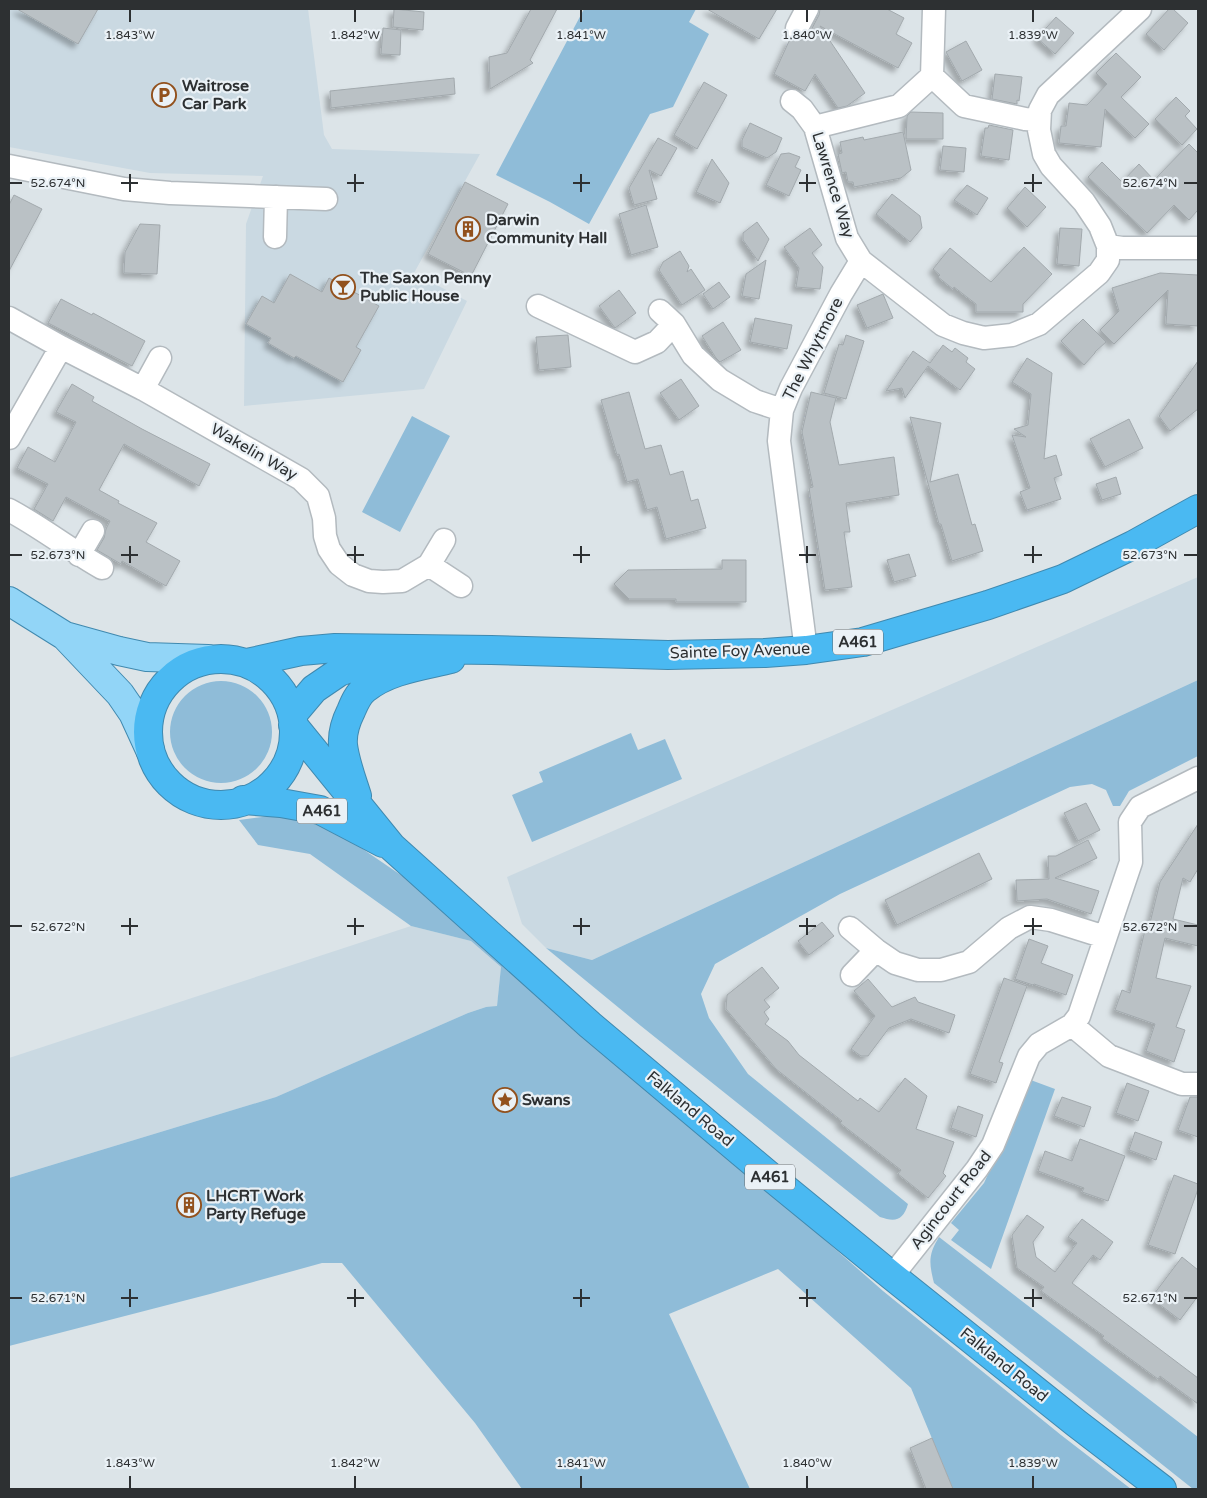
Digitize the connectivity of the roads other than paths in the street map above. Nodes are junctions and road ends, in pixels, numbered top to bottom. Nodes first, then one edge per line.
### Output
1 (934, 9) edge
2 (1140, 9) edge
3 (932, 76) junction
4 (792, 101) dead end
5 (1039, 120) junction
6 (815, 126) junction
7 (9, 166) edge
8 (276, 197) junction
9 (326, 199) dead end
10 (275, 236) dead end
11 (1108, 246) junction
12 (1198, 248) edge
13 (861, 262) junction
14 (538, 306) dead end
15 (9, 318) edge
16 (61, 347) junction
17 (160, 358) dead end
18 (143, 389) junction
19 (782, 410) junction
20 (9, 438) edge
21 (1198, 509) edge
22 (9, 510) edge
23 (92, 531) dead end
24 (444, 540) dead end
25 (79, 555) junction
26 (429, 565) junction
27 (102, 568) dead end
28 (461, 586) dead end
29 (9, 601) edge
30 (65, 636) junction
31 (404, 648) junction
32 (491, 650) junction
33 (806, 650) junction
34 (208, 660) junction
35 (248, 663) junction
36 (293, 720) junction
37 (150, 750) junction
38 (1198, 778) edge
39 (243, 800) junction
40 (362, 810) junction
41 (392, 847) junction
42 (850, 928) dead end
43 (1105, 938) junction
44 (876, 950) junction
45 (852, 975) dead end
46 (1072, 1025) junction
47 (1198, 1084) edge
48 (892, 1276) junction
49 (1162, 1489) edge

1 - 3 street
2 - 5 street
3 - 5 street
3 - 6 street
4 - 6 street, Lawrence Way
5 - 11 street
6 - 13 street, Lawrence Way
7 - 8 street
8 - 9 street
8 - 10 street
11 - 12 street
11 - 13 street, Lawrence Way
13 - 19 street, The Whytmore
14 - 19 street
15 - 16 street, Wakelin Way
16 - 18 street, Wakelin Way
16 - 20 street
17 - 18 street
18 - 26 street, Wakelin Way
19 - 33 street, The Whytmore
21 - 33 highway, Sainte Foy Avenue / A461
22 - 25 street
23 - 25 street
24 - 26 street, Wakelin Way
25 - 27 street
26 - 28 street
29 - 30 main road, A461
30 - 34 main road, A461
30 - 37 main road, A461
31 - 32 highway, Sainte Foy Avenue / A461
31 - 35 highway, Sainte Foy Avenue / A461
31 - 36 highway, Sainte Foy Avenue / A461
32 - 33 highway, Sainte Foy Avenue / A461
32 - 40 highway
34 - 35 highway, A461
34 - 37 highway, A461
35 - 36 highway, A461
36 - 39 highway, A461
36 - 40 highway, Falkland Road / A461
37 - 39 highway, A461
38 - 43 street
39 - 41 highway, Falkland Road / A461
40 - 41 highway, Falkland Road / A461
41 - 48 highway, Falkland Road / A461
42 - 44 street
43 - 44 street
43 - 46 street
44 - 45 street
46 - 47 street
46 - 48 street, Agincourt Road
48 - 49 highway, Falkland Road / A461

